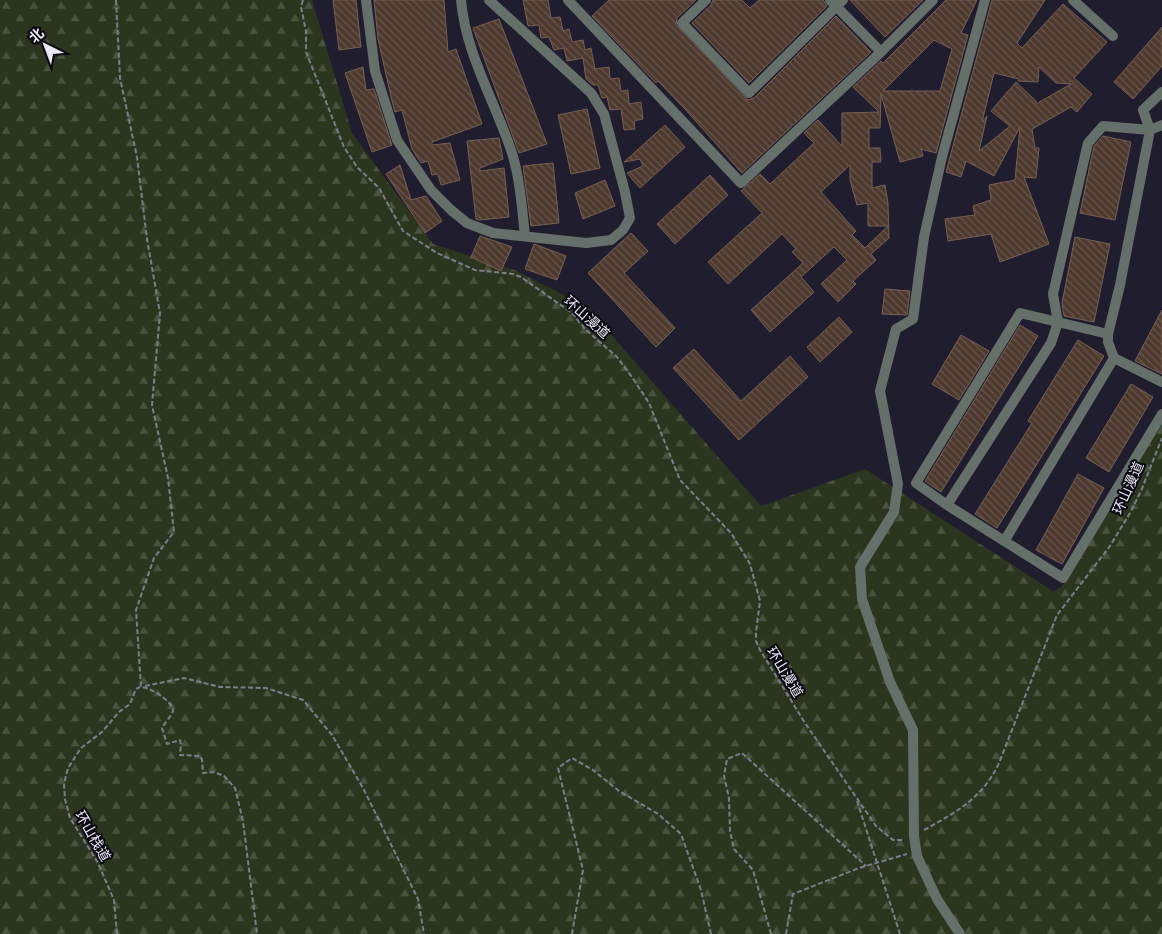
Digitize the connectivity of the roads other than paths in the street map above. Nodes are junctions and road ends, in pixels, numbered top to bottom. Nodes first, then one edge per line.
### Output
1 (366, 0) edge
2 (461, 0) edge
3 (489, 0) edge
4 (568, 0) edge
5 (706, 0) edge
6 (933, 0) edge
7 (985, 0) edge
8 (1073, 0) edge
9 (837, 2) edge
10 (1113, 36) dead end
11 (881, 52) junction
12 (1162, 92) edge
13 (1162, 125) edge
14 (1150, 130) junction
15 (525, 236) junction
16 (1058, 322) junction
17 (1108, 334) junction
18 (1114, 358) junction
19 (1162, 382) edge
20 (1162, 414) edge
21 (947, 505) junction
22 (1005, 540) junction
23 (960, 934) edge

1 - 15 street
2 - 15 street
3 - 15 street
4 - 11 street
5 - 9 street
6 - 11 street
7 - 23 street
8 - 10 street
9 - 11 street
12 - 14 street
13 - 14 street
14 - 16 street
14 - 17 street
16 - 17 street
16 - 21 street
16 - 21 street
17 - 18 street
18 - 19 street
18 - 22 street
20 - 22 street
21 - 22 street

